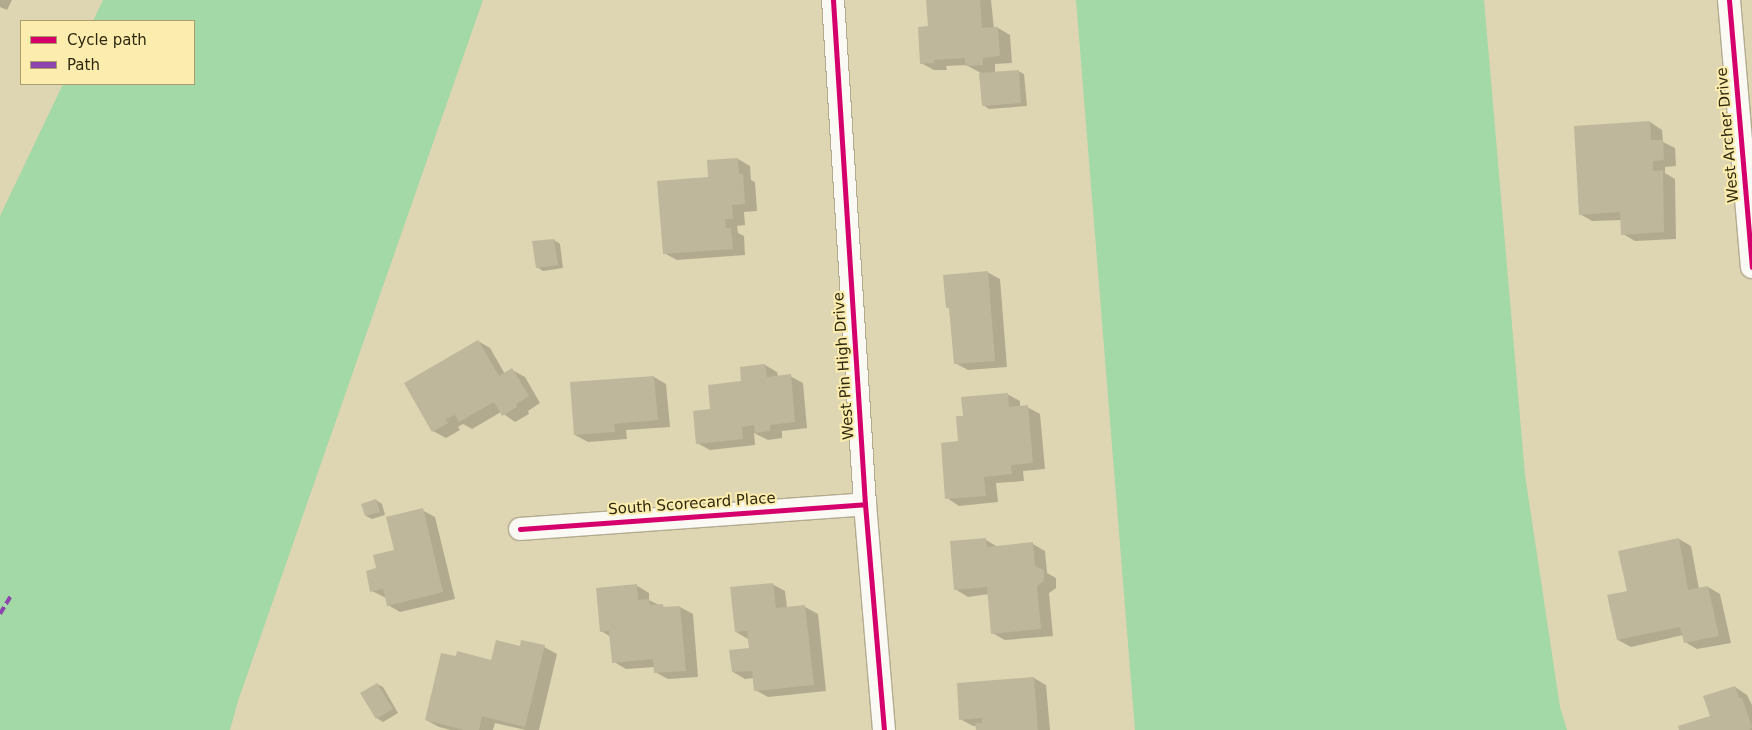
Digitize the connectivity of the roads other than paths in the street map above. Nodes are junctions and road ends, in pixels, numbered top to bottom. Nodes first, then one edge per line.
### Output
1 (833, 0) edge
2 (1729, 0) edge
3 (1752, 267) edge
4 (865, 504) junction
5 (520, 529) dead end
6 (884, 730) edge

1 - 4 street, West Pin High Drive
2 - 3 street, West Archer Drive
4 - 5 street, South Scorecard Place
4 - 6 street, West Pin High Drive

